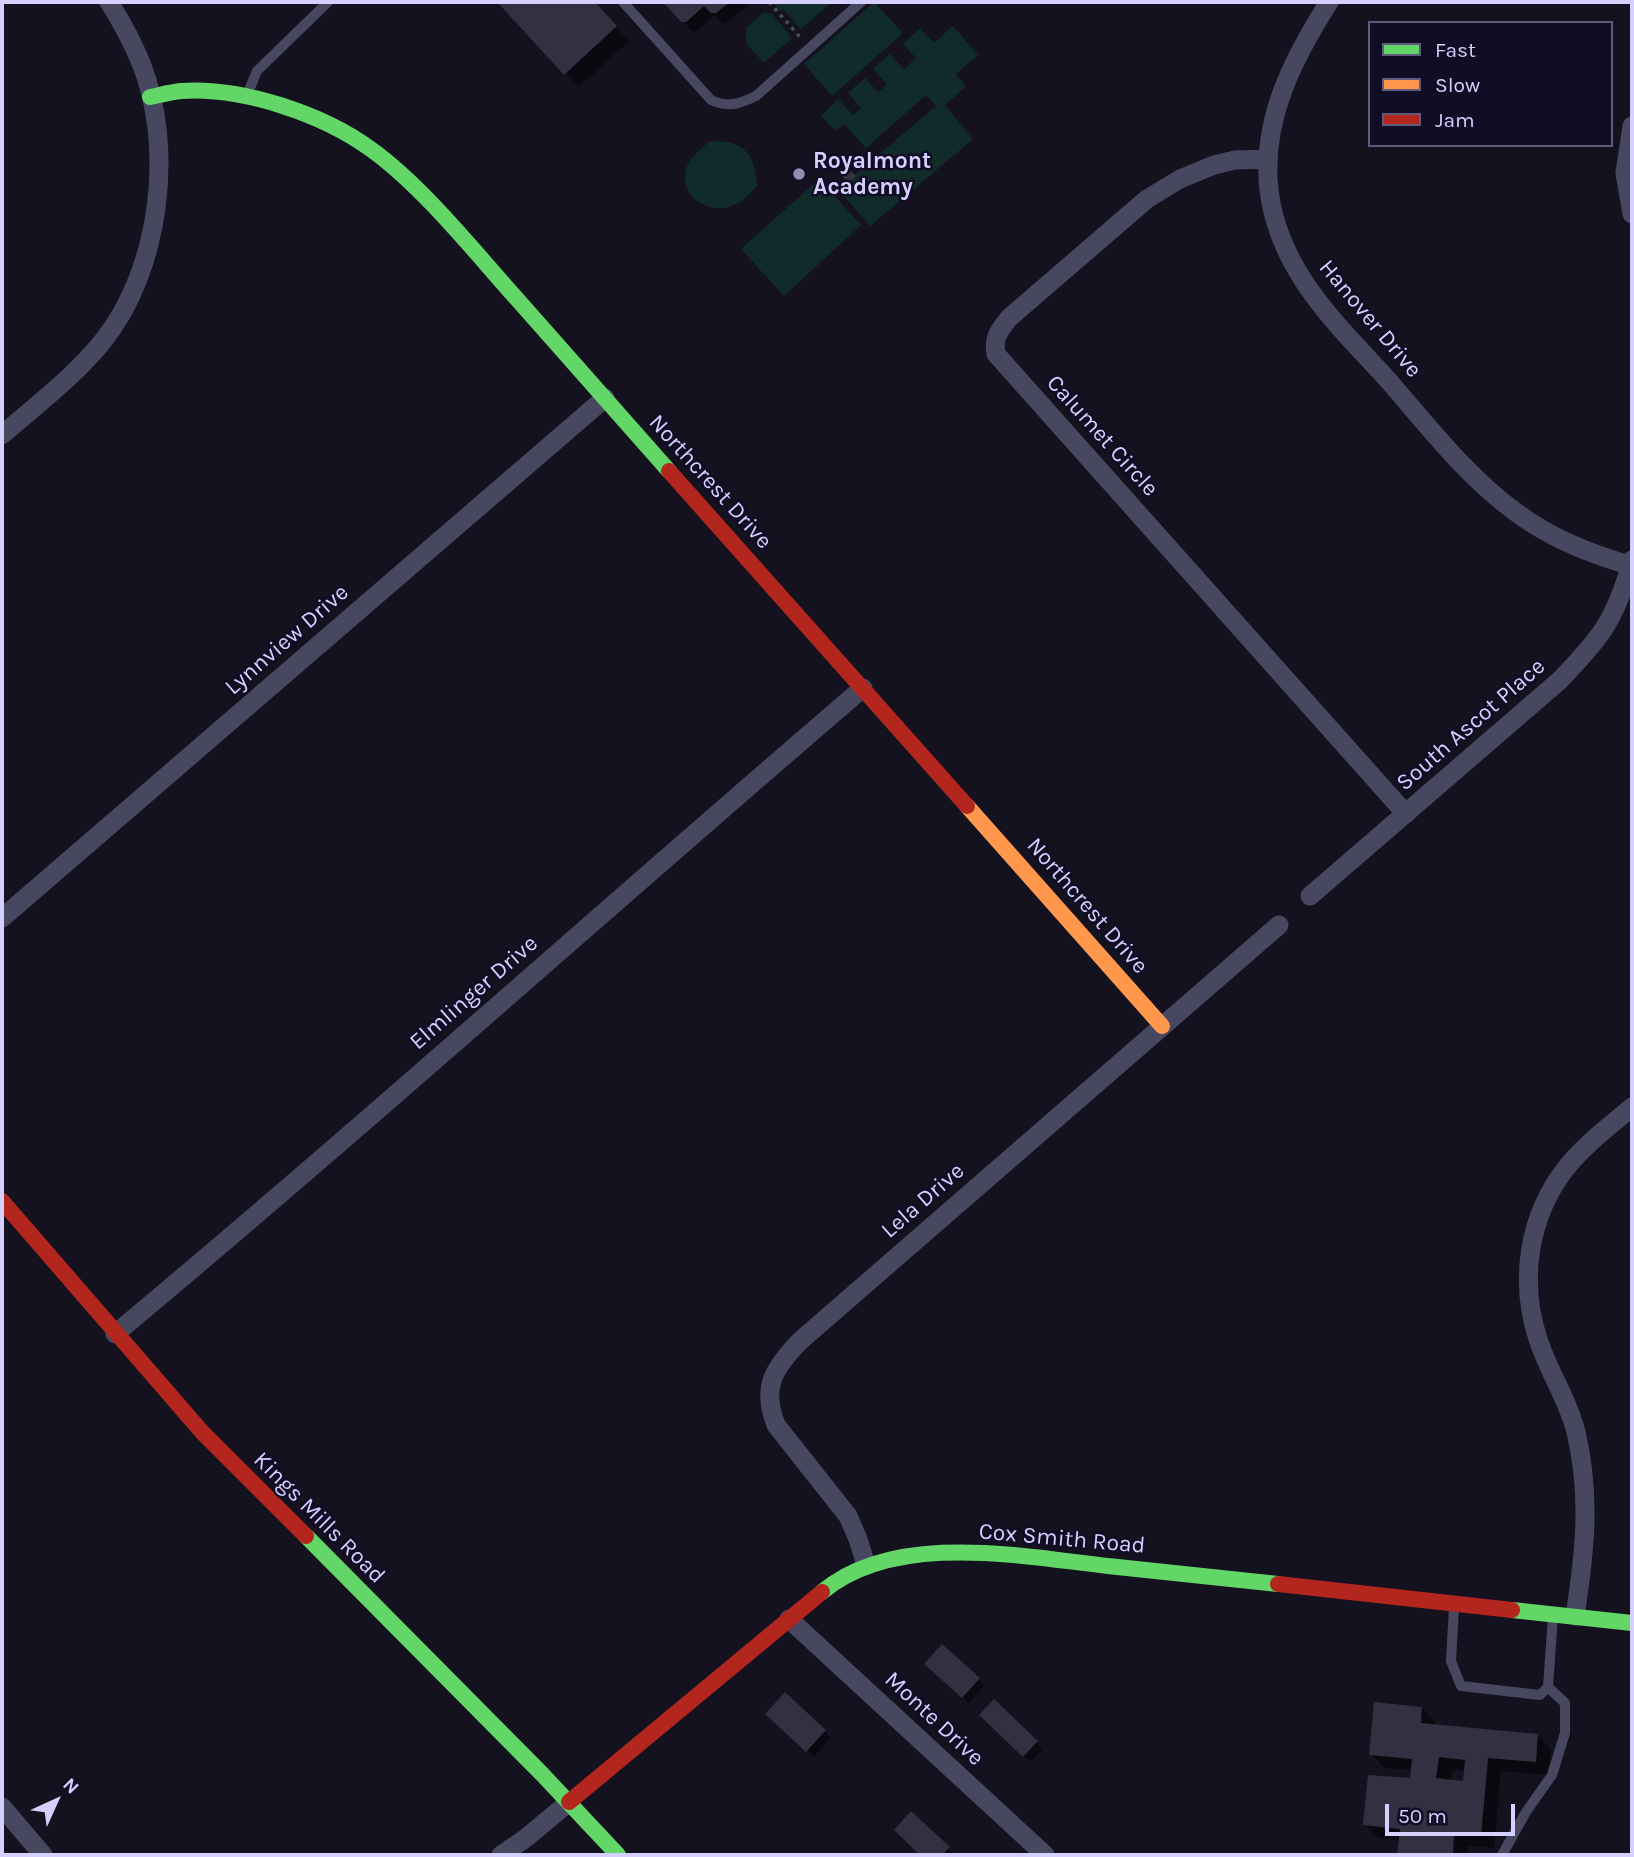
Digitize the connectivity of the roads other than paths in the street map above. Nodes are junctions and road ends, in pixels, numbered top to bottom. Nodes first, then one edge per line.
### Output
1 (109, 2) edge
2 (328, 2) edge
3 (623, 2) edge
4 (861, 2) edge
5 (1329, 2) edge
6 (150, 97) junction
7 (246, 99) junction
8 (1632, 126) edge
9 (1268, 159) junction
10 (1632, 214) edge
11 (605, 398) junction
12 (2, 435) edge
13 (1632, 564) edge
14 (863, 688) junction
15 (1406, 814) junction
16 (1310, 896) dead end
17 (2, 918) edge
18 (1279, 925) dead end
19 (1162, 1026) junction
20 (1632, 1107) edge
21 (2, 1201) edge
22 (115, 1334) junction
23 (866, 1566) junction
24 (1454, 1603) junction
25 (1554, 1614) junction
26 (1575, 1616) junction
27 (789, 1619) junction
28 (1632, 1623) edge
29 (1548, 1687) junction
30 (569, 1802) junction
31 (2, 1807) edge
32 (43, 1855) edge
33 (501, 1855) edge
34 (618, 1855) edge
35 (1045, 1855) edge
36 (1502, 1855) edge

1 - 6 street
2 - 7 lane
3 - 4 lane
5 - 9 street, Hanover Drive
6 - 7 street, Northcrest Drive
6 - 12 street
7 - 11 street, Northcrest Drive
8 - 10 street
9 - 13 street, Hanover Drive
9 - 15 street, Calumet Circle
11 - 14 street, Northcrest Drive
11 - 17 street, Lynnview Drive
13 - 15 street, South Ascot Place
14 - 19 street, Northcrest Drive
14 - 22 street, Elmlinger Drive
15 - 16 street, South Ascot Place
18 - 19 street, Lela Drive
19 - 23 street, Lela Drive
20 - 26 street
21 - 22 street, Kings Mills Road
22 - 30 street, Kings Mills Road
23 - 24 street, Cox Smith Road
23 - 27 street, Cox Smith Road
24 - 25 street, Cox Smith Road
24 - 29 lane
25 - 26 street, Cox Smith Road
25 - 29 lane
26 - 28 street, Cox Smith Road
27 - 30 street, Cox Smith Road
27 - 35 street, Monte Drive
29 - 36 lane
30 - 33 street
30 - 34 street, Kings Mills Road
31 - 32 street

